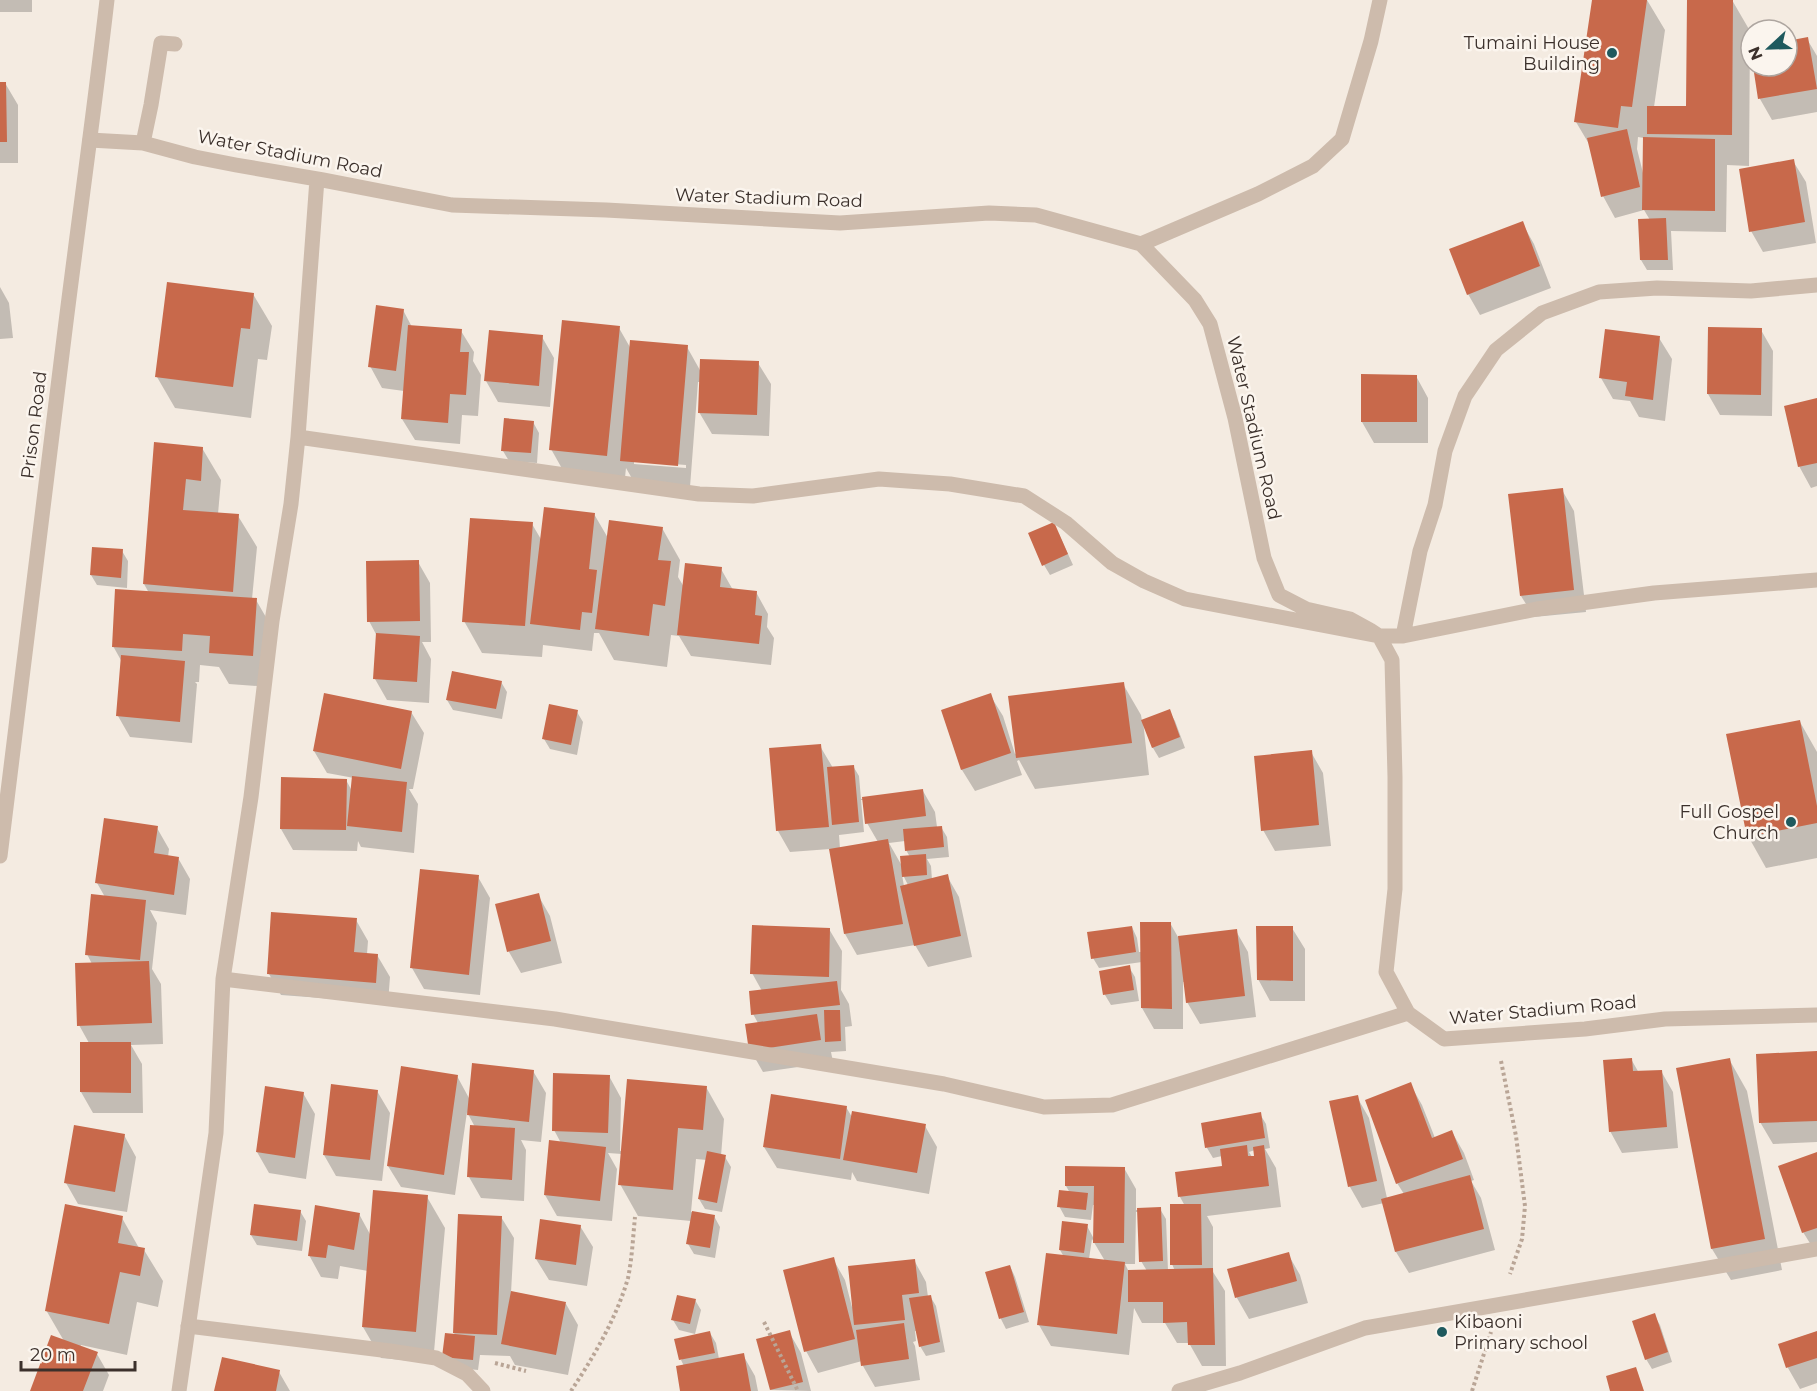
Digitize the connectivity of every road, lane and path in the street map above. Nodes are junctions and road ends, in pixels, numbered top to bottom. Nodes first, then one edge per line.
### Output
1 (107, 0) edge
2 (1380, 0) edge
3 (175, 44) dead end
4 (90, 140) junction
5 (143, 142) junction
6 (317, 179) junction
7 (1141, 244) junction
8 (1817, 285) edge
9 (298, 437) junction
10 (1817, 580) edge
11 (1379, 636) junction
12 (1403, 636) junction
13 (0, 856) edge
14 (223, 979) junction
15 (1408, 1013) junction
16 (1817, 1016) edge
17 (1496, 1036) junction
18 (635, 1217) dead end
19 (1817, 1249) edge
20 (1500, 1304) junction
21 (764, 1322) dead end
22 (188, 1326) junction
23 (179, 1391) edge
24 (483, 1391) edge
25 (571, 1391) edge
26 (798, 1391) edge
27 (1179, 1391) edge
28 (1472, 1391) edge

1 - 4 street, Prison Road
2 - 7 street
3 - 5 street
4 - 5 street, Water Stadium Road
4 - 13 street, Prison Road
5 - 6 street, Water Stadium Road
6 - 7 street, Water Stadium Road
6 - 9 street
7 - 11 street, Water Stadium Road
8 - 12 street
9 - 11 street
9 - 14 street
10 - 12 street
11 - 12 street
11 - 15 street, Water Stadium Road
14 - 15 street
14 - 22 street
15 - 17 street, Water Stadium Road
16 - 17 street, Water Stadium Road
17 - 20 path
18 - 25 path
19 - 20 street
20 - 27 street
20 - 28 path
21 - 26 path
22 - 23 street
22 - 24 street

